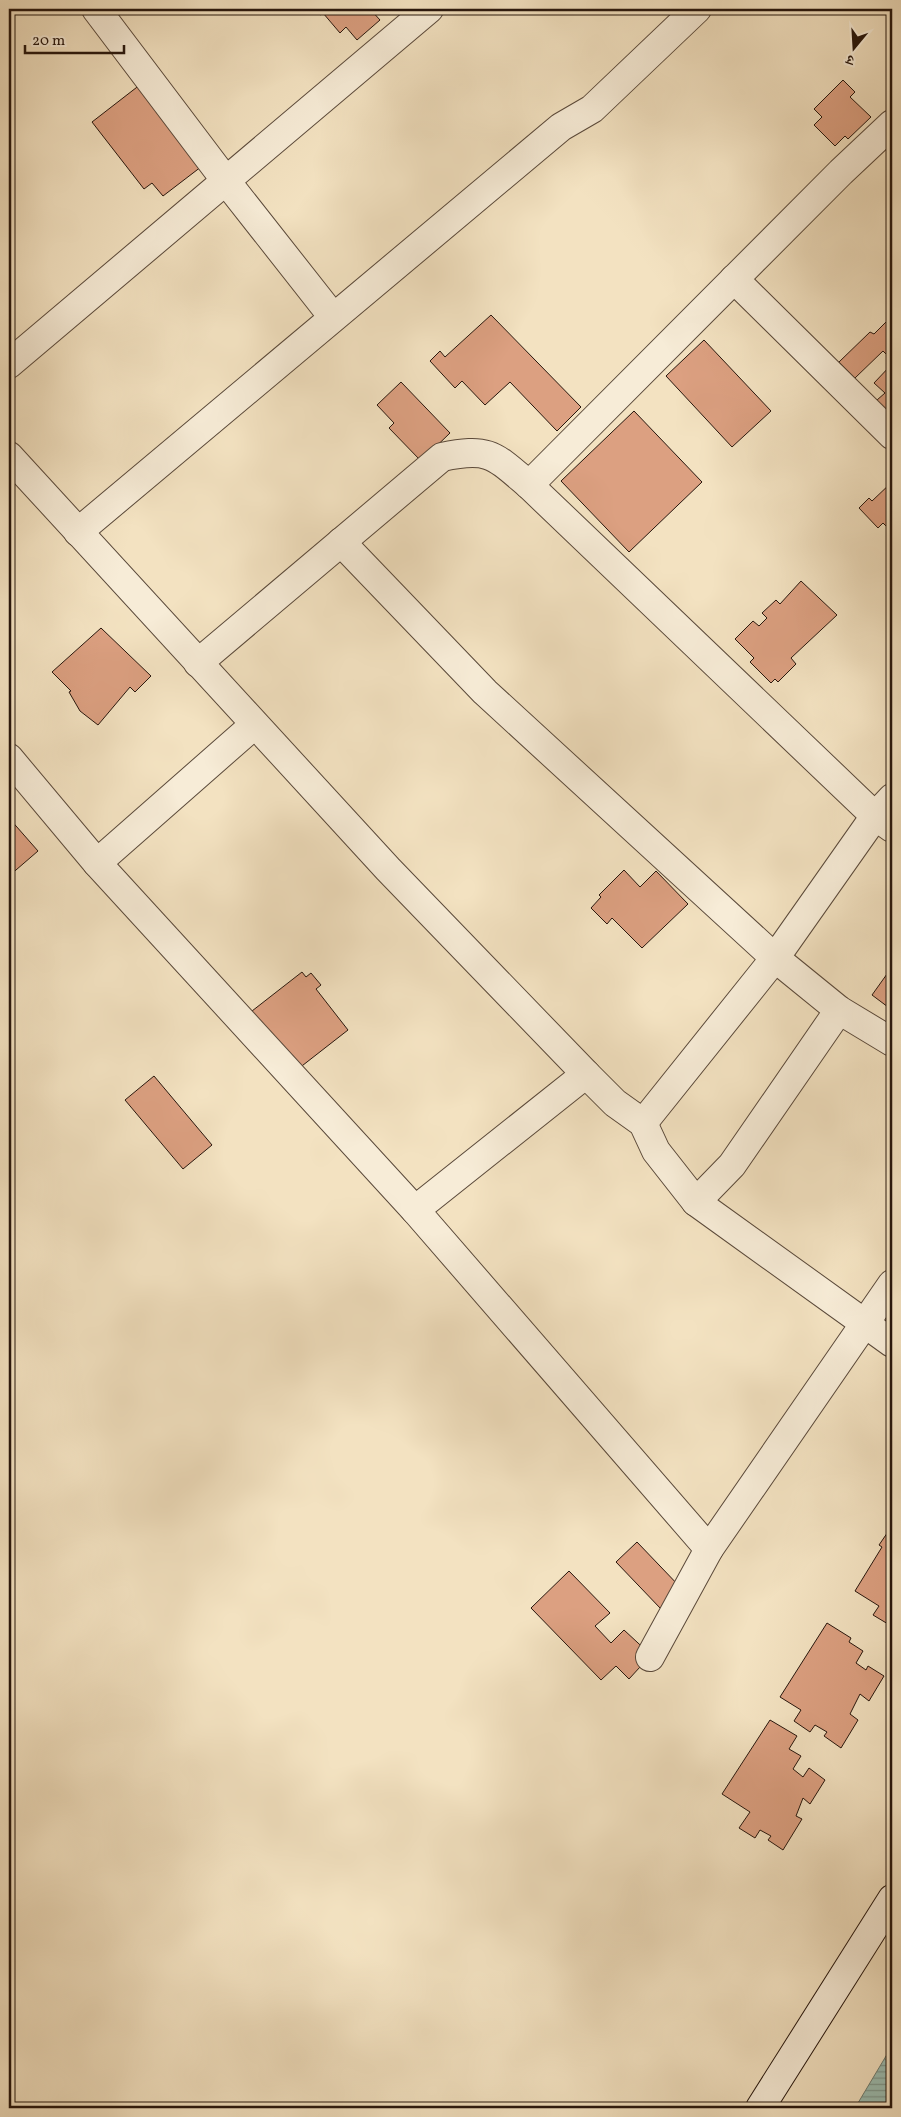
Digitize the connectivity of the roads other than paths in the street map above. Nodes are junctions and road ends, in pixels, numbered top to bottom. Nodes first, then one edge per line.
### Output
1 (96, 9) edge
2 (429, 9) edge
3 (697, 9) edge
4 (892, 124) edge
5 (226, 181) junction
6 (734, 279) junction
7 (333, 317) junction
8 (9, 364) edge
9 (892, 435) edge
10 (9, 456) edge
11 (529, 485) junction
12 (78, 532) junction
13 (341, 542) junction
14 (198, 663) junction
15 (254, 725) junction
16 (9, 758) edge
17 (886, 814) edge
18 (97, 863) junction
19 (775, 958) junction
20 (839, 1010) junction
21 (892, 1042) edge
22 (586, 1074) junction
23 (643, 1123) junction
24 (696, 1202) junction
25 (415, 1210) junction
26 (892, 1284) edge
27 (865, 1326) junction
28 (892, 1344) edge
29 (709, 1549) junction
30 (650, 1657) dead end
31 (892, 1898) edge
32 (760, 2108) edge

1 - 5 street
2 - 5 street
3 - 7 street
4 - 6 street
5 - 7 street
5 - 8 street
6 - 9 street
6 - 11 street
7 - 12 street
10 - 12 street
11 - 13 street
11 - 17 street
12 - 14 street
13 - 14 street
13 - 19 street
14 - 15 street
15 - 18 street
15 - 22 street
16 - 18 street
17 - 19 street
18 - 25 street
19 - 20 street
19 - 23 street
20 - 21 street
20 - 24 street
22 - 23 street
22 - 25 street
23 - 24 street
24 - 27 street
25 - 29 street
26 - 27 street
27 - 28 street
27 - 29 street
29 - 30 street
31 - 32 street

